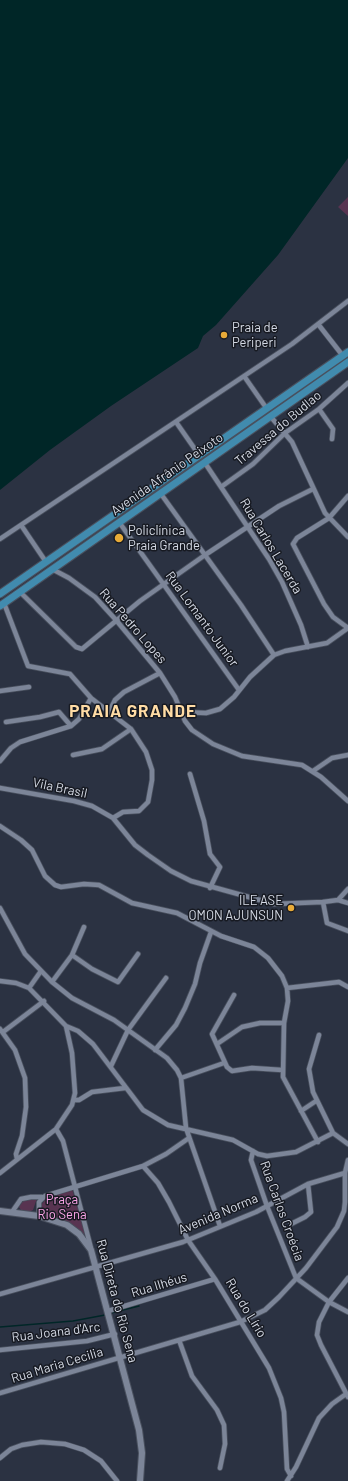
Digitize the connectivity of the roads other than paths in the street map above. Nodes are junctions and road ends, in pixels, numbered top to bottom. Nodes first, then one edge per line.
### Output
1 (348, 300) edge
2 (318, 324) junction
3 (346, 354) edge
4 (348, 362) edge
5 (244, 376) junction
6 (348, 384) edge
7 (267, 409) junction
8 (319, 409) junction
9 (271, 417) junction
10 (176, 422) junction
11 (285, 433) junction
12 (332, 439) dead end
13 (199, 455) junction
14 (204, 463) junction
15 (221, 487) junction
16 (313, 489) junction
17 (161, 494) junction
18 (348, 496) edge
19 (329, 518) junction
20 (119, 522) junction
21 (21, 525) junction
22 (247, 526) junction
23 (348, 537) edge
24 (0, 538) edge
25 (205, 554) junction
26 (46, 562) junction
27 (52, 569) junction
28 (163, 584) junction
29 (20, 592) junction
30 (0, 594) edge
31 (2, 604) edge
32 (116, 620) junction
33 (348, 628) edge
34 (308, 647) junction
35 (274, 655) junction
36 (160, 673) junction
37 (29, 687) dead end
38 (239, 690) junction
39 (0, 691) edge
40 (91, 698) junction
41 (109, 712) junction
42 (181, 712) junction
43 (6, 722) dead end
44 (72, 726) junction
45 (131, 729) junction
46 (348, 754) edge
47 (73, 755) dead end
48 (0, 761) edge
49 (313, 771) junction
50 (190, 774) dead end
51 (0, 788) edge
52 (348, 801) edge
53 (113, 818) junction
54 (0, 826) edge
55 (210, 888) junction
56 (348, 889) edge
57 (338, 900) junction
58 (323, 902) junction
59 (348, 903) edge
60 (0, 908) edge
61 (84, 927) dead end
62 (348, 931) edge
63 (211, 932) junction
64 (138, 954) dead end
65 (72, 955) junction
66 (41, 971) junction
67 (166, 978) dead end
68 (0, 981) edge
69 (52, 982) junction
70 (348, 987) edge
71 (30, 988) junction
72 (287, 988) junction
73 (234, 995) dead end
74 (44, 1002) junction
75 (284, 1024) junction
76 (66, 1026) junction
77 (128, 1030) junction
78 (2, 1031) edge
79 (319, 1035) dead end
80 (216, 1044) junction
81 (155, 1050) junction
82 (224, 1062) junction
83 (110, 1066) junction
84 (282, 1070) junction
85 (181, 1078) junction
86 (125, 1088) junction
87 (74, 1100) junction
88 (316, 1101) junction
89 (301, 1111) junction
90 (186, 1128) junction
91 (56, 1129) junction
92 (333, 1133) junction
93 (189, 1138) junction
94 (318, 1142) junction
95 (348, 1144) edge
96 (253, 1151) junction
97 (17, 1158) junction
98 (348, 1160) edge
99 (142, 1166) junction
100 (0, 1173) edge
101 (345, 1173) junction
102 (347, 1182) edge
103 (308, 1184) junction
104 (75, 1186) junction
105 (42, 1198) junction
106 (267, 1206) junction
107 (0, 1211) edge
108 (12, 1212) junction
109 (39, 1216) junction
110 (291, 1224) dead end
111 (220, 1226) junction
112 (188, 1240) junction
113 (91, 1250) junction
114 (97, 1266) junction
115 (296, 1278) junction
116 (348, 1278) edge
117 (215, 1279) junction
118 (0, 1294) edge
119 (329, 1302) junction
120 (108, 1311) junction
121 (348, 1312) edge
122 (240, 1322) junction
123 (114, 1334) junction
124 (178, 1340) junction
125 (0, 1350) edge
126 (121, 1357) junction
127 (0, 1393) edge
128 (347, 1396) edge
129 (0, 1458) edge
130 (220, 1468) dead end
131 (291, 1476) junction
132 (117, 1481) edge
133 (140, 1481) edge
134 (288, 1481) edge

1 - 2 street
2 - 3 street
2 - 5 street
3 - 7 main road, Avenida Afrânio Peixoto
4 - 9 main road, Avenida Afrânio Peixoto
5 - 7 street
5 - 10 street
6 - 8 street, Travessa do Budlao
7 - 13 main road, Avenida Afrânio Peixoto
8 - 11 street, Travessa do Budlao
8 - 12 street
9 - 11 street
9 - 14 main road, Avenida Afrânio Peixoto
10 - 13 street
10 - 21 street
11 - 15 street, Travessa do Budlao
11 - 16 street
13 - 26 main road, Avenida Afrânio Peixoto
14 - 15 street, Rua Carlos Lacerda
14 - 17 main road, Avenida Afrânio Peixoto
15 - 22 street, Rua Carlos Lacerda
16 - 19 street
16 - 22 street
17 - 20 main road, Avenida Afrânio Peixoto
17 - 25 street
18 - 19 street
19 - 23 street
19 - 33 street
20 - 27 main road, Avenida Afrânio Peixoto
20 - 28 street, Rua Lomanto Junior
21 - 24 street
21 - 26 street
22 - 25 street
22 - 34 street, Rua Carlos Lacerda
25 - 28 street
25 - 35 street
26 - 30 main road, Avenida Afrânio Peixoto
27 - 29 main road, Avenida Afrânio Peixoto
27 - 32 street, Rua Pedro Lopes
28 - 32 street
28 - 38 street, Rua Lomanto Junior
29 - 31 main road, Avenida Afrânio Peixoto
29 - 32 street
31 - 40 street
32 - 36 street, Rua Pedro Lopes
33 - 34 street
34 - 35 street
35 - 38 street
36 - 41 street
36 - 42 street, Rua Pedro Lopes
37 - 39 street
38 - 42 street
40 - 41 street
40 - 44 street
41 - 45 street
42 - 49 street, Rua Pedro Lopes
43 - 44 street
44 - 48 street
45 - 47 street
45 - 53 street
46 - 49 street
49 - 52 street, Rua Pedro Lopes
50 - 55 street
51 - 53 street, Vila Brasil
53 - 55 street
54 - 63 street
55 - 58 street
56 - 57 street
57 - 58 street
57 - 59 street
58 - 62 street
60 - 66 street
61 - 65 street
63 - 72 street
63 - 81 street
64 - 65 street
65 - 69 street
66 - 69 street
66 - 71 street
67 - 77 street
68 - 71 street
69 - 77 street
70 - 72 street
71 - 74 street
72 - 75 street
73 - 80 street
74 - 76 street
74 - 78 street
75 - 80 street
75 - 84 street
76 - 83 street
76 - 87 street
77 - 81 street
77 - 83 street
78 - 97 street
79 - 88 street
80 - 82 street
81 - 85 street
82 - 84 street
82 - 85 street
83 - 86 street
84 - 89 street
85 - 90 street
86 - 87 street
86 - 90 street
87 - 91 street
88 - 89 street
88 - 92 street
89 - 94 street
90 - 93 street
90 - 96 street
91 - 97 street
91 - 104 street, Rua Direta do Rio Sena
92 - 94 street
92 - 95 street
93 - 99 street
93 - 111 street
94 - 96 street
96 - 106 street, Rua Carlos Croécia
97 - 100 street
98 - 101 street, Rua Maria Cecilia
99 - 104 street
99 - 112 street, Rua do Lírio
101 - 102 street, Rua Maria Cecilia
101 - 103 street, Avenida Norma
102 - 115 street, Rua Maria Cecilia
103 - 106 street, Avenida Norma
103 - 110 street
104 - 105 street
104 - 113 street, Rua Direta do Rio Sena
105 - 108 street
105 - 109 street
106 - 111 street, Avenida Norma
106 - 115 street, Rua Carlos Croécia
107 - 108 main road
108 - 109 main road
109 - 113 main road
111 - 112 street, Avenida Norma
112 - 114 street, Avenida Norma
112 - 117 street, Rua do Lírio
113 - 114 main road, Rua Direta do Rio Sena
114 - 118 street, Avenida Norma
114 - 120 main road, Rua Direta do Rio Sena
115 - 119 street
115 - 122 street, Rua Maria Cecilia
116 - 119 street
117 - 120 street, Rua Ilhéus
117 - 122 street, Rua do Lírio
119 - 121 street
119 - 128 street
120 - 123 main road, Rua Direta do Rio Sena
122 - 124 street, Rua Maria Cecilia
122 - 131 street, Rua do Lírio
123 - 125 street, Rua Joana d'Arc
123 - 126 main road, Rua Direta do Rio Sena
124 - 126 street, Rua Maria Cecilia
124 - 130 street
126 - 127 street, Rua Maria Cecilia
126 - 133 main road, Rua Direta do Rio Sena
128 - 131 street
129 - 132 street
131 - 134 street

